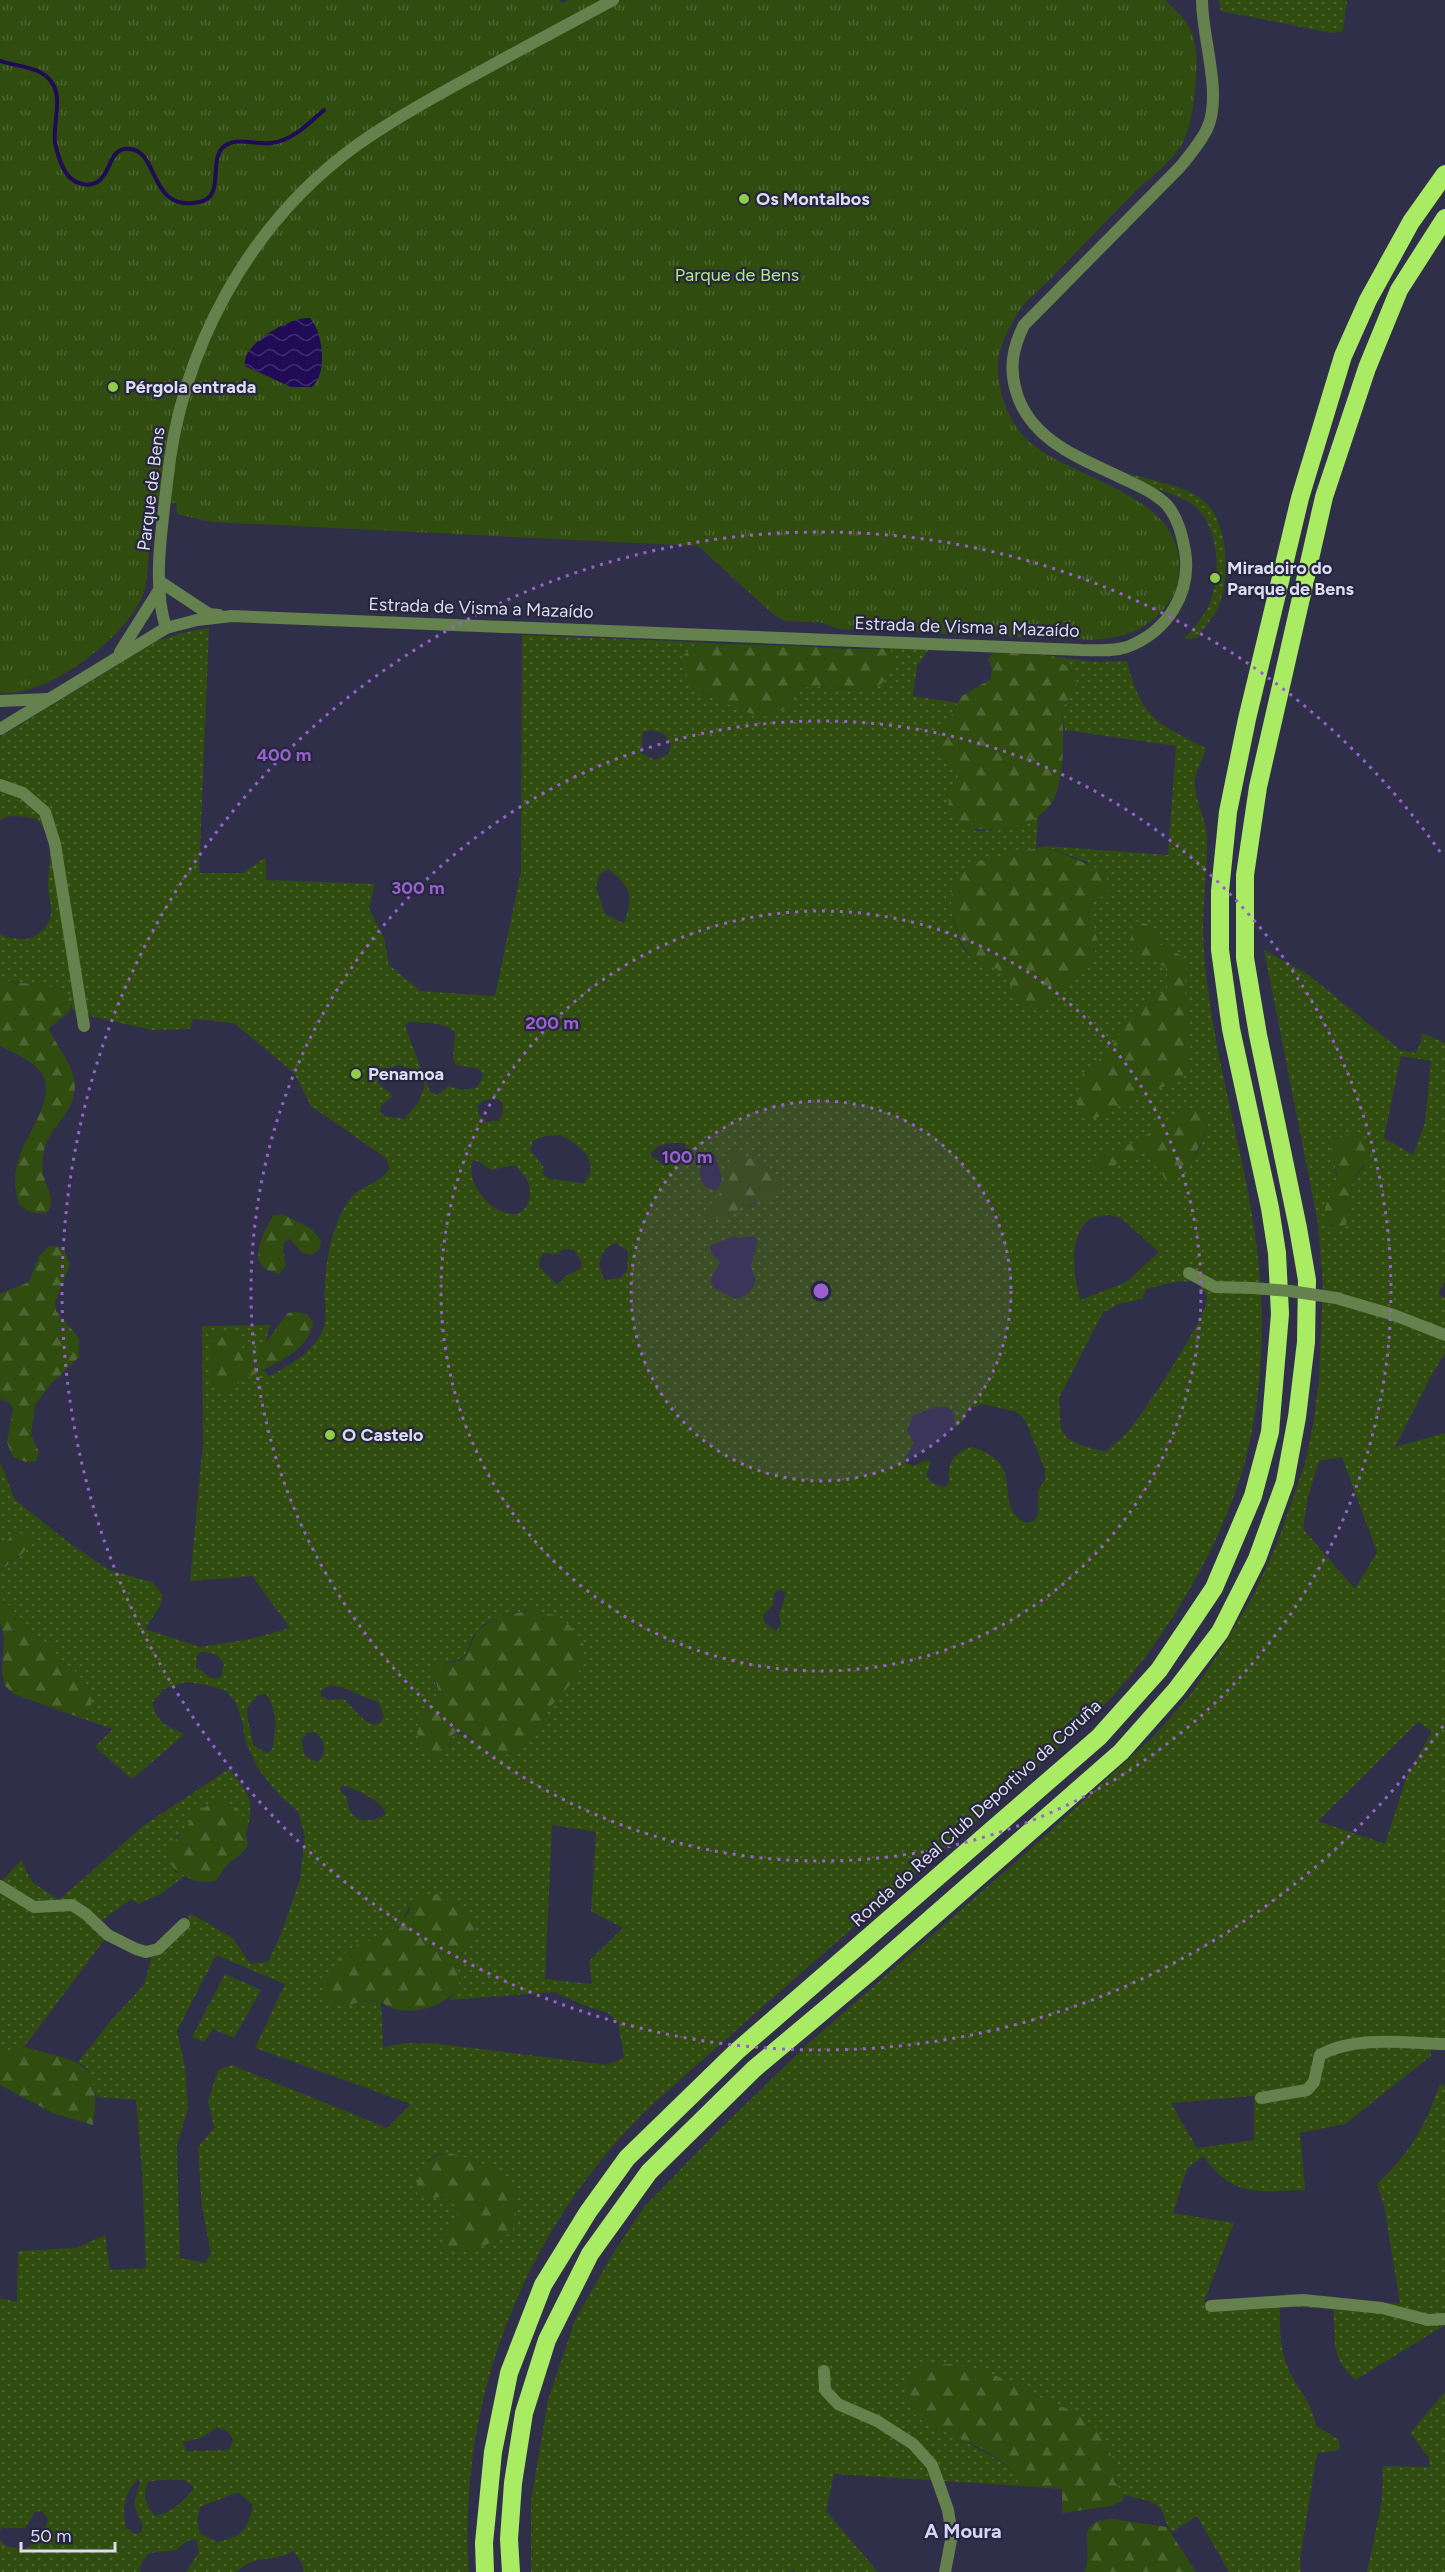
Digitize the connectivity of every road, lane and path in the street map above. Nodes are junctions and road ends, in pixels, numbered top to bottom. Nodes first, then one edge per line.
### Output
1 (613, 0) edge
2 (1202, 0) edge
3 (1445, 174) edge
4 (1445, 218) edge
5 (159, 585) junction
6 (232, 616) junction
7 (165, 628) junction
8 (118, 655) junction
9 (52, 699) junction
10 (0, 701) edge
11 (0, 729) edge
12 (0, 785) edge
13 (84, 1026) dead end
14 (1189, 1274) dead end
15 (1445, 1335) edge
16 (0, 1886) edge
17 (184, 1924) dead end
18 (1445, 2044) edge
19 (1261, 2098) dead end
20 (1210, 2306) dead end
21 (1445, 2319) edge
22 (824, 2371) dead end
23 (485, 2572) edge
24 (511, 2572) edge
25 (945, 2572) edge

1 - 5 street, Parque de Bens
2 - 6 street, Estrada de Visma a Mazaído
3 - 23 highway, Ronda do Real Club Deportivo da Coruña
4 - 24 highway
5 - 6 street
5 - 7 street, Parque de Bens
5 - 8 street, Parque de Bens
6 - 7 street, Estrada de Visma a Mazaído
7 - 8 street, Estrada de Visma a Mazaído
8 - 9 street, Estrada de Visma a Mazaído
9 - 10 street
9 - 11 street, Estrada de Visma a Mazaído
12 - 13 street
14 - 15 street, bridge
16 - 17 street
18 - 19 street
20 - 21 street
22 - 25 street

